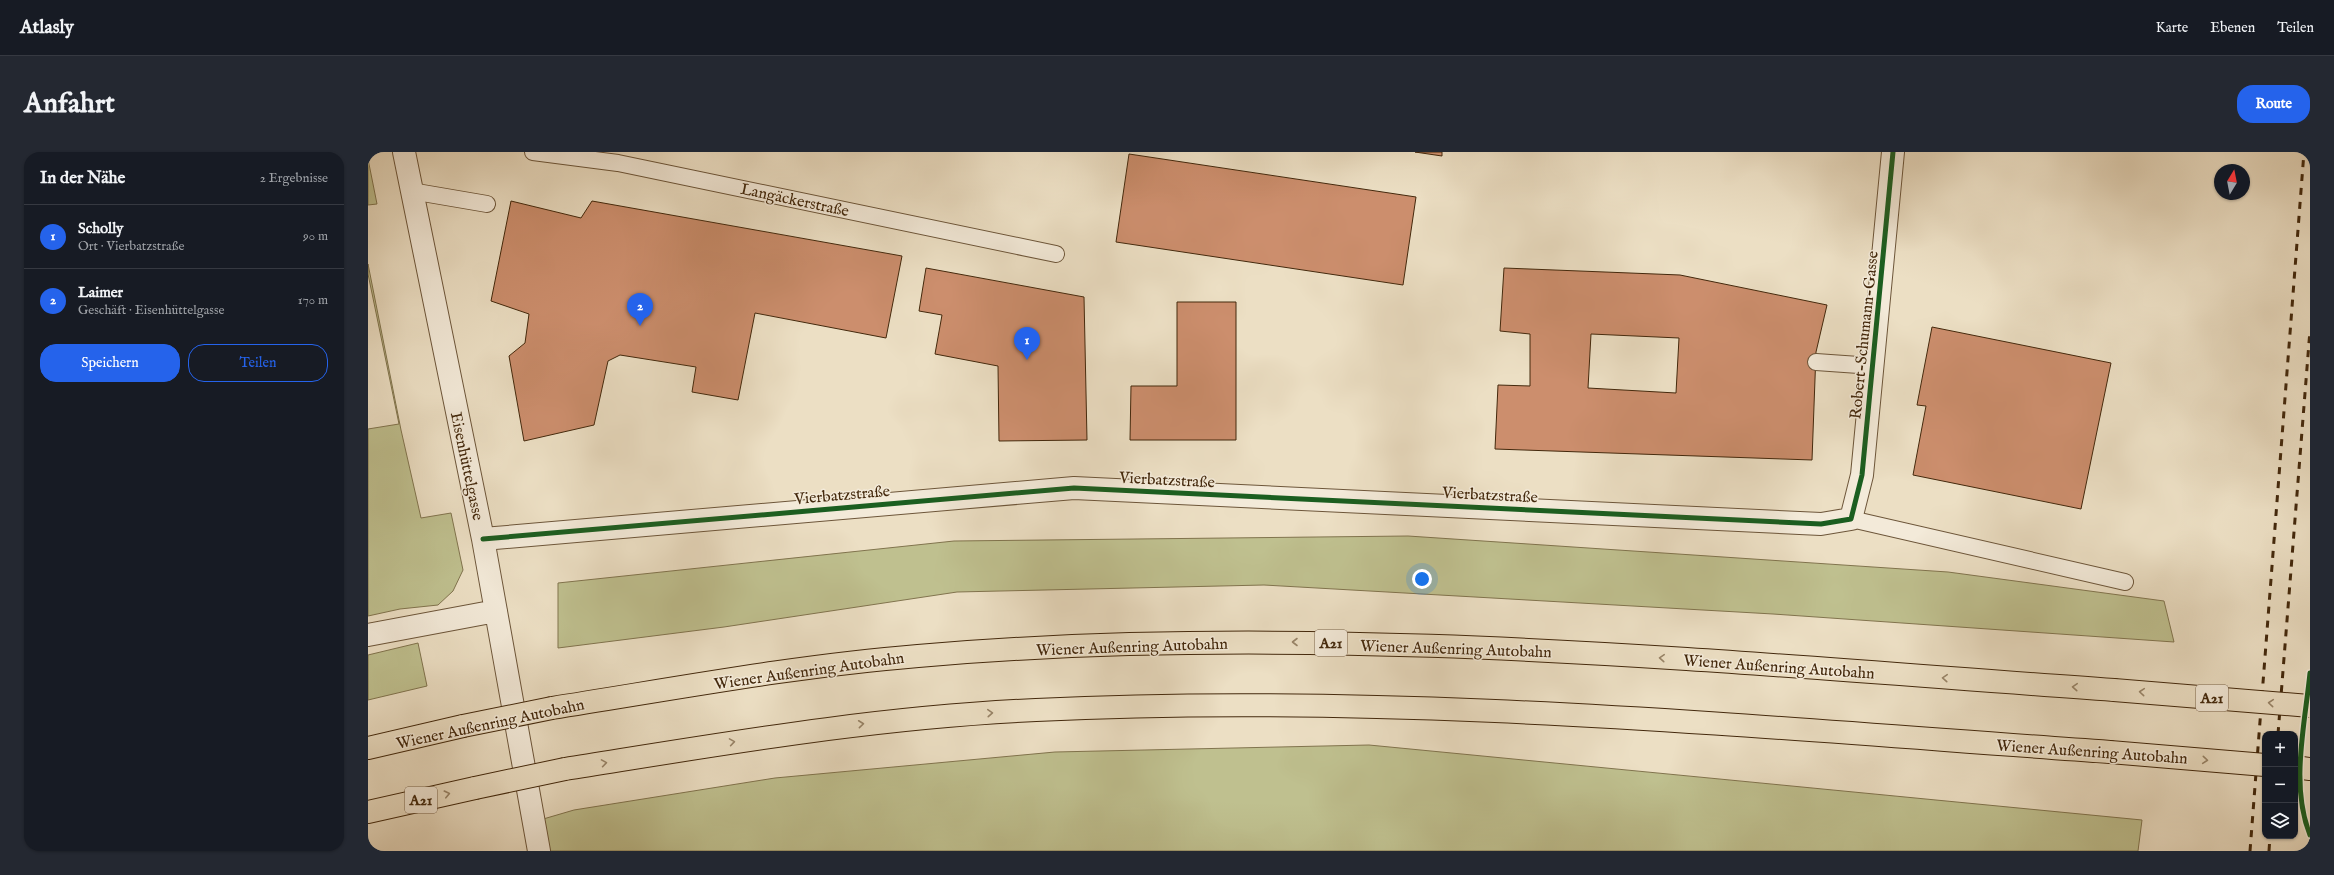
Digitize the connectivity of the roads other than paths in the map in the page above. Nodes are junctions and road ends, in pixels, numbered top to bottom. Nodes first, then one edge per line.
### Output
1 (404, 152) edge
2 (533, 152) edge
3 (1893, 152) edge
4 (411, 191) junction
5 (487, 204) dead end
6 (1056, 254) dead end
7 (1816, 362) dead end
8 (1873, 366) junction
9 (1851, 519) junction
10 (483, 539) junction
11 (2125, 582) dead end
12 (496, 611) junction
13 (368, 635) edge
14 (2310, 706) edge
15 (368, 748) edge
16 (2262, 765) edge
17 (2298, 767) edge
18 (2310, 769) edge
19 (368, 812) edge
20 (539, 851) edge

1 - 4 street, Eisenhüttelgasse
2 - 6 lane, Langäckerstraße
3 - 8 street, Robert-Schumann-Gasse
4 - 5 lane
4 - 10 street, Eisenhüttelgasse
7 - 8 lane
8 - 9 street, Robert-Schumann-Gasse
9 - 10 street, Vierbatzstraße
9 - 11 lane
10 - 12 street, Eisenhüttelgasse
12 - 13 street
12 - 20 street, Eisenhüttelgasse
14 -> 15 highway, Wiener Außenring Autobahn / A21, bridge
19 -> 16 highway, Wiener Außenring Autobahn / A21, bridge
17 - 18 highway

